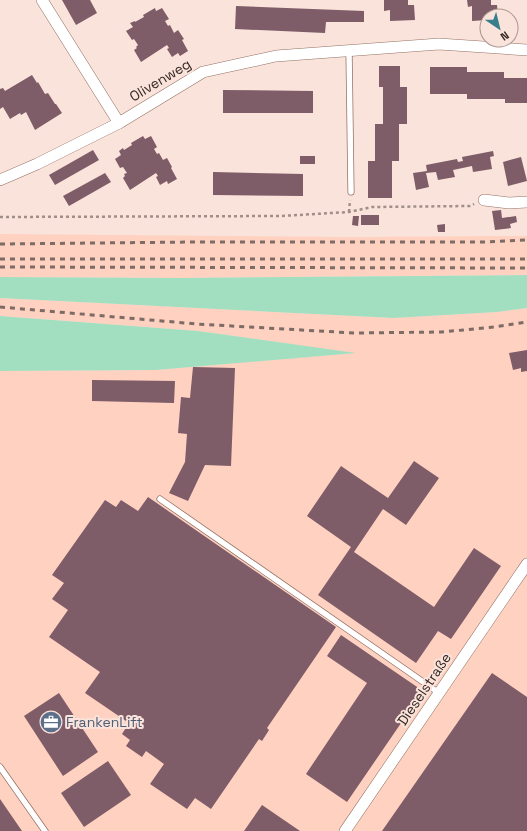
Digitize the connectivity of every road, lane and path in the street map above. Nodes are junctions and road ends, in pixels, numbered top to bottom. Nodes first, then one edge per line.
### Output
1 (42, 0) edge
2 (527, 50) edge
3 (349, 51) junction
4 (119, 123) junction
5 (0, 180) edge
6 (351, 192) dead end
7 (484, 200) joint
8 (527, 202) edge
9 (0, 217) edge
10 (160, 499) dead end
11 (527, 564) edge
12 (439, 693) junction
13 (0, 767) edge
14 (45, 831) edge
15 (345, 831) edge

1 - 4 street
2 - 3 street, Olivenweg
3 - 4 street, Olivenweg
3 - 6 lane
4 - 5 street, Olivenweg
7 - 8 street
7 - 9 path
10 - 12 lane
11 - 12 street, Dieselstraße
12 - 15 street, Dieselstraße
13 - 14 lane

